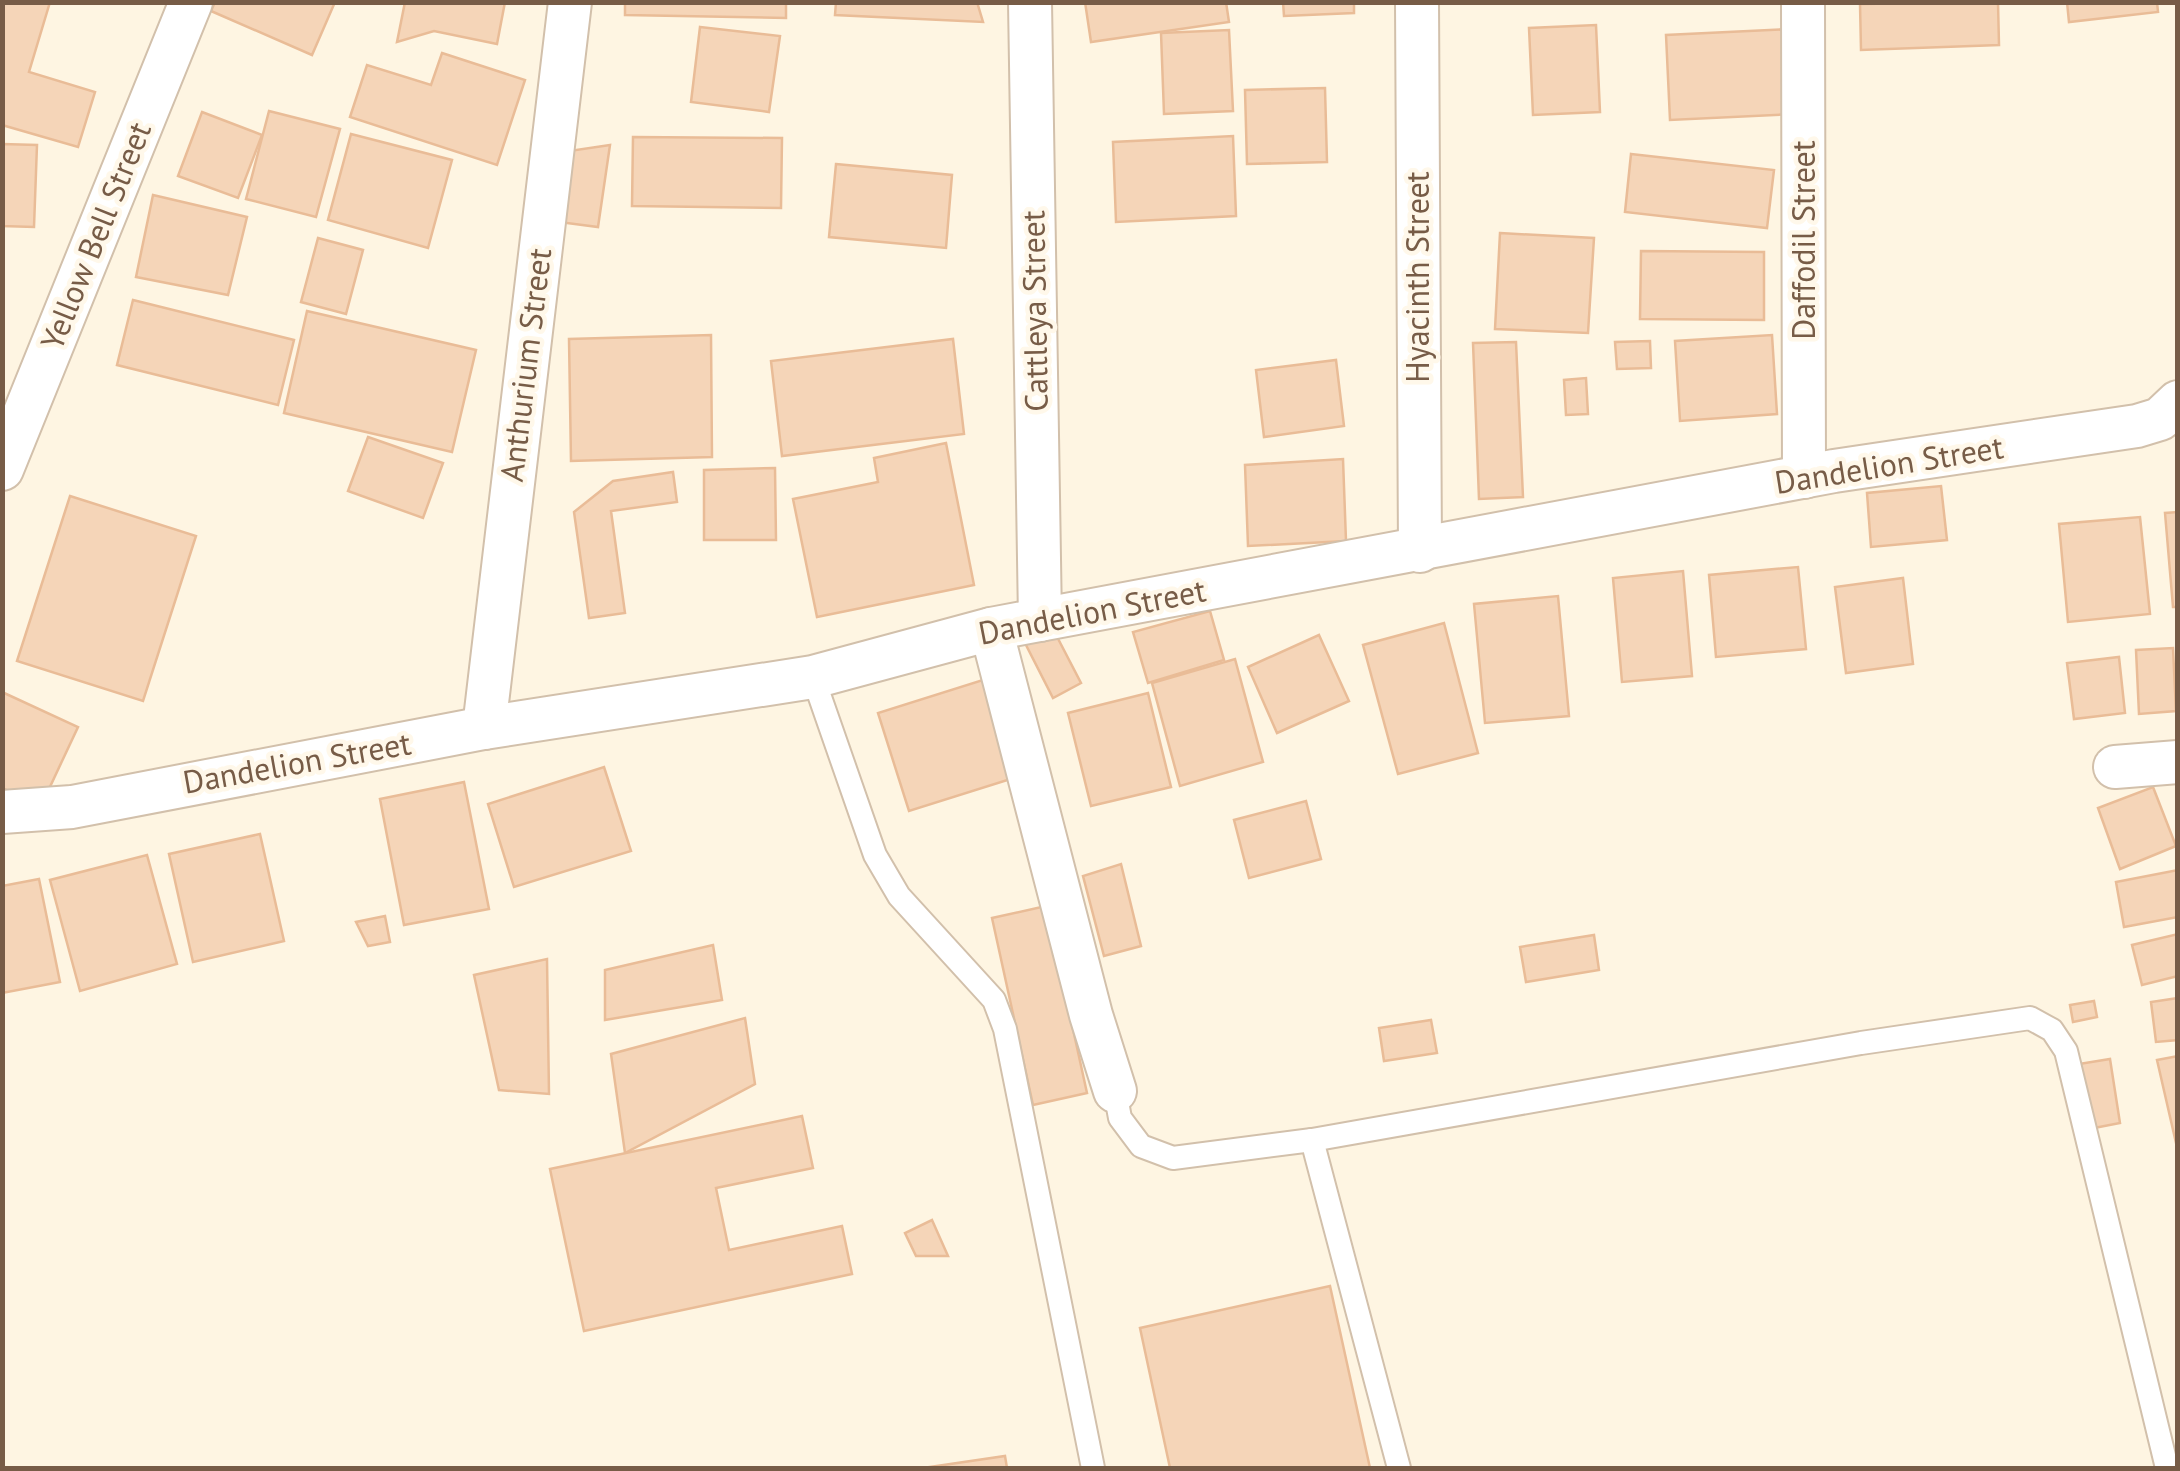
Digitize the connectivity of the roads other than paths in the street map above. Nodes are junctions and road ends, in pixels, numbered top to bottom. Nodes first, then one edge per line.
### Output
1 (191, 2) edge
2 (570, 2) edge
3 (1030, 2) edge
4 (1417, 2) edge
5 (1803, 2) edge
6 (2178, 402) edge
7 (2, 469) edge
8 (1804, 477) junction
9 (1420, 551) junction
10 (1040, 620) junction
11 (991, 629) junction
12 (813, 677) junction
13 (484, 728) junction
14 (2178, 762) edge
15 (2114, 767) dead end
16 (2, 812) edge
17 (1115, 1091) joint
18 (1312, 1140) junction
19 (1094, 1468) edge
20 (1399, 1468) edge
21 (2166, 1468) edge

1 - 7 street, Yellow Bell Street
2 - 13 street, Anthurium Street
3 - 10 street, Cattleya Street
4 - 9 street, Hyacinth Street
5 - 8 street, Daffodil Street
6 - 8 street, Dandelion Street
8 - 9 street, Dandelion Street
9 - 10 street, Dandelion Street
10 - 11 street, Dandelion Street
11 - 12 street, Dandelion Street
11 - 17 street
12 - 13 street, Dandelion Street
12 - 19 lane
13 - 16 street, Dandelion Street
14 - 15 street
17 - 18 lane
18 - 20 lane
18 - 21 lane

